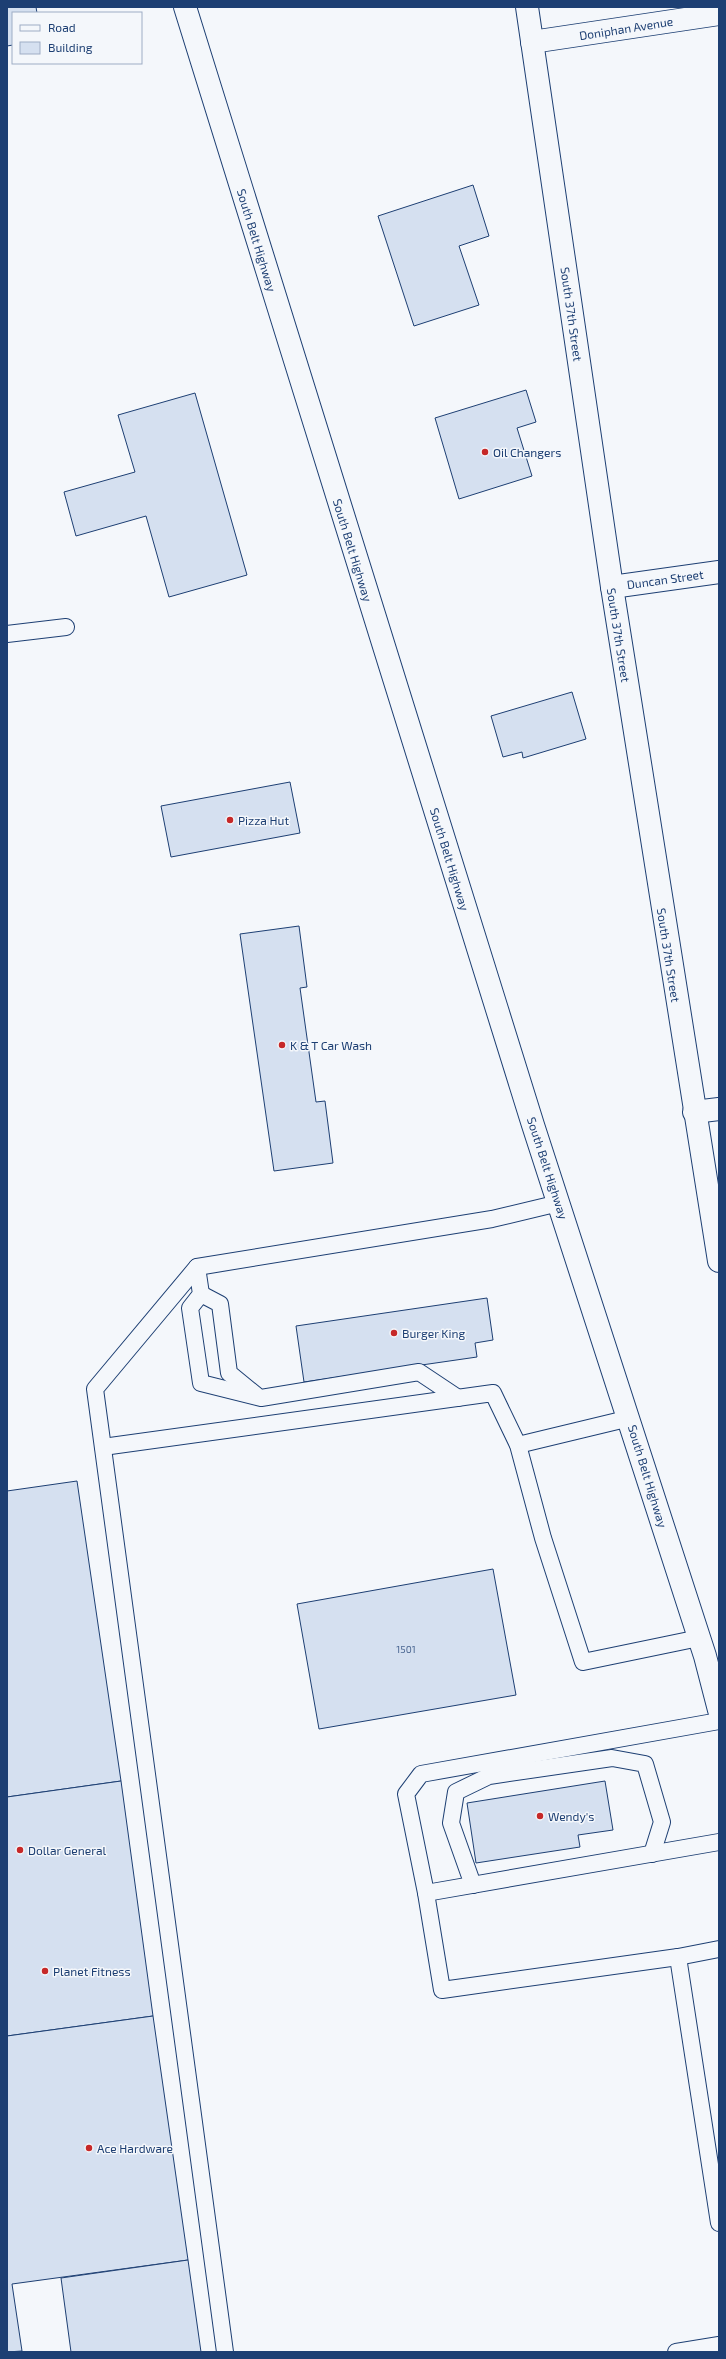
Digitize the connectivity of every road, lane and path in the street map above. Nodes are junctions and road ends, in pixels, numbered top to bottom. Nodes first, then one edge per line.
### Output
1 (185, 7) edge
2 (527, 7) edge
3 (719, 14) edge
4 (532, 42) junction
5 (719, 572) edge
6 (612, 587) junction
7 (66, 627) dead end
8 (7, 634) edge
9 (719, 1109) edge
10 (694, 1112) junction
11 (559, 1203) junction
12 (719, 1261) edge
13 (197, 1267) junction
14 (201, 1294) junction
15 (260, 1398) junction
16 (458, 1398) junction
17 (630, 1418) junction
18 (518, 1446) junction
19 (103, 1447) junction
20 (708, 1649) edge
21 (719, 1710) edge
22 (719, 1721) edge
23 (719, 1842) edge
24 (652, 1854) junction
25 (473, 1885) junction
26 (426, 1893) junction
27 (719, 1949) edge
28 (678, 1957) junction
29 (719, 2223) edge
30 (719, 2345) edge
31 (225, 2352) edge
32 (678, 2352) edge

1 - 11 main road, South Belt Highway
2 - 4 main road, South 37th Street
3 - 4 main road, Doniphan Avenue
4 - 6 main road, South 37th Street
5 - 6 main road, Duncan Street
6 - 10 main road, South 37th Street
7 - 8 lane
9 - 10 main road
10 - 12 main road, South 37th Street
11 - 13 lane
11 - 17 main road, South Belt Highway
13 - 14 lane
13 - 19 lane
14 - 15 lane
14 - 15 lane
15 - 16 lane
16 - 18 lane
16 - 19 lane
17 - 18 lane
17 - 20 main road, South Belt Highway
18 - 20 lane
19 - 31 lane
20 - 21 main road, South Belt Highway
22 - 26 lane
23 - 24 lane
24 - 25 lane
24 - 25 lane
25 - 26 lane
26 - 28 lane
27 - 28 lane
28 - 29 lane
30 - 32 lane

